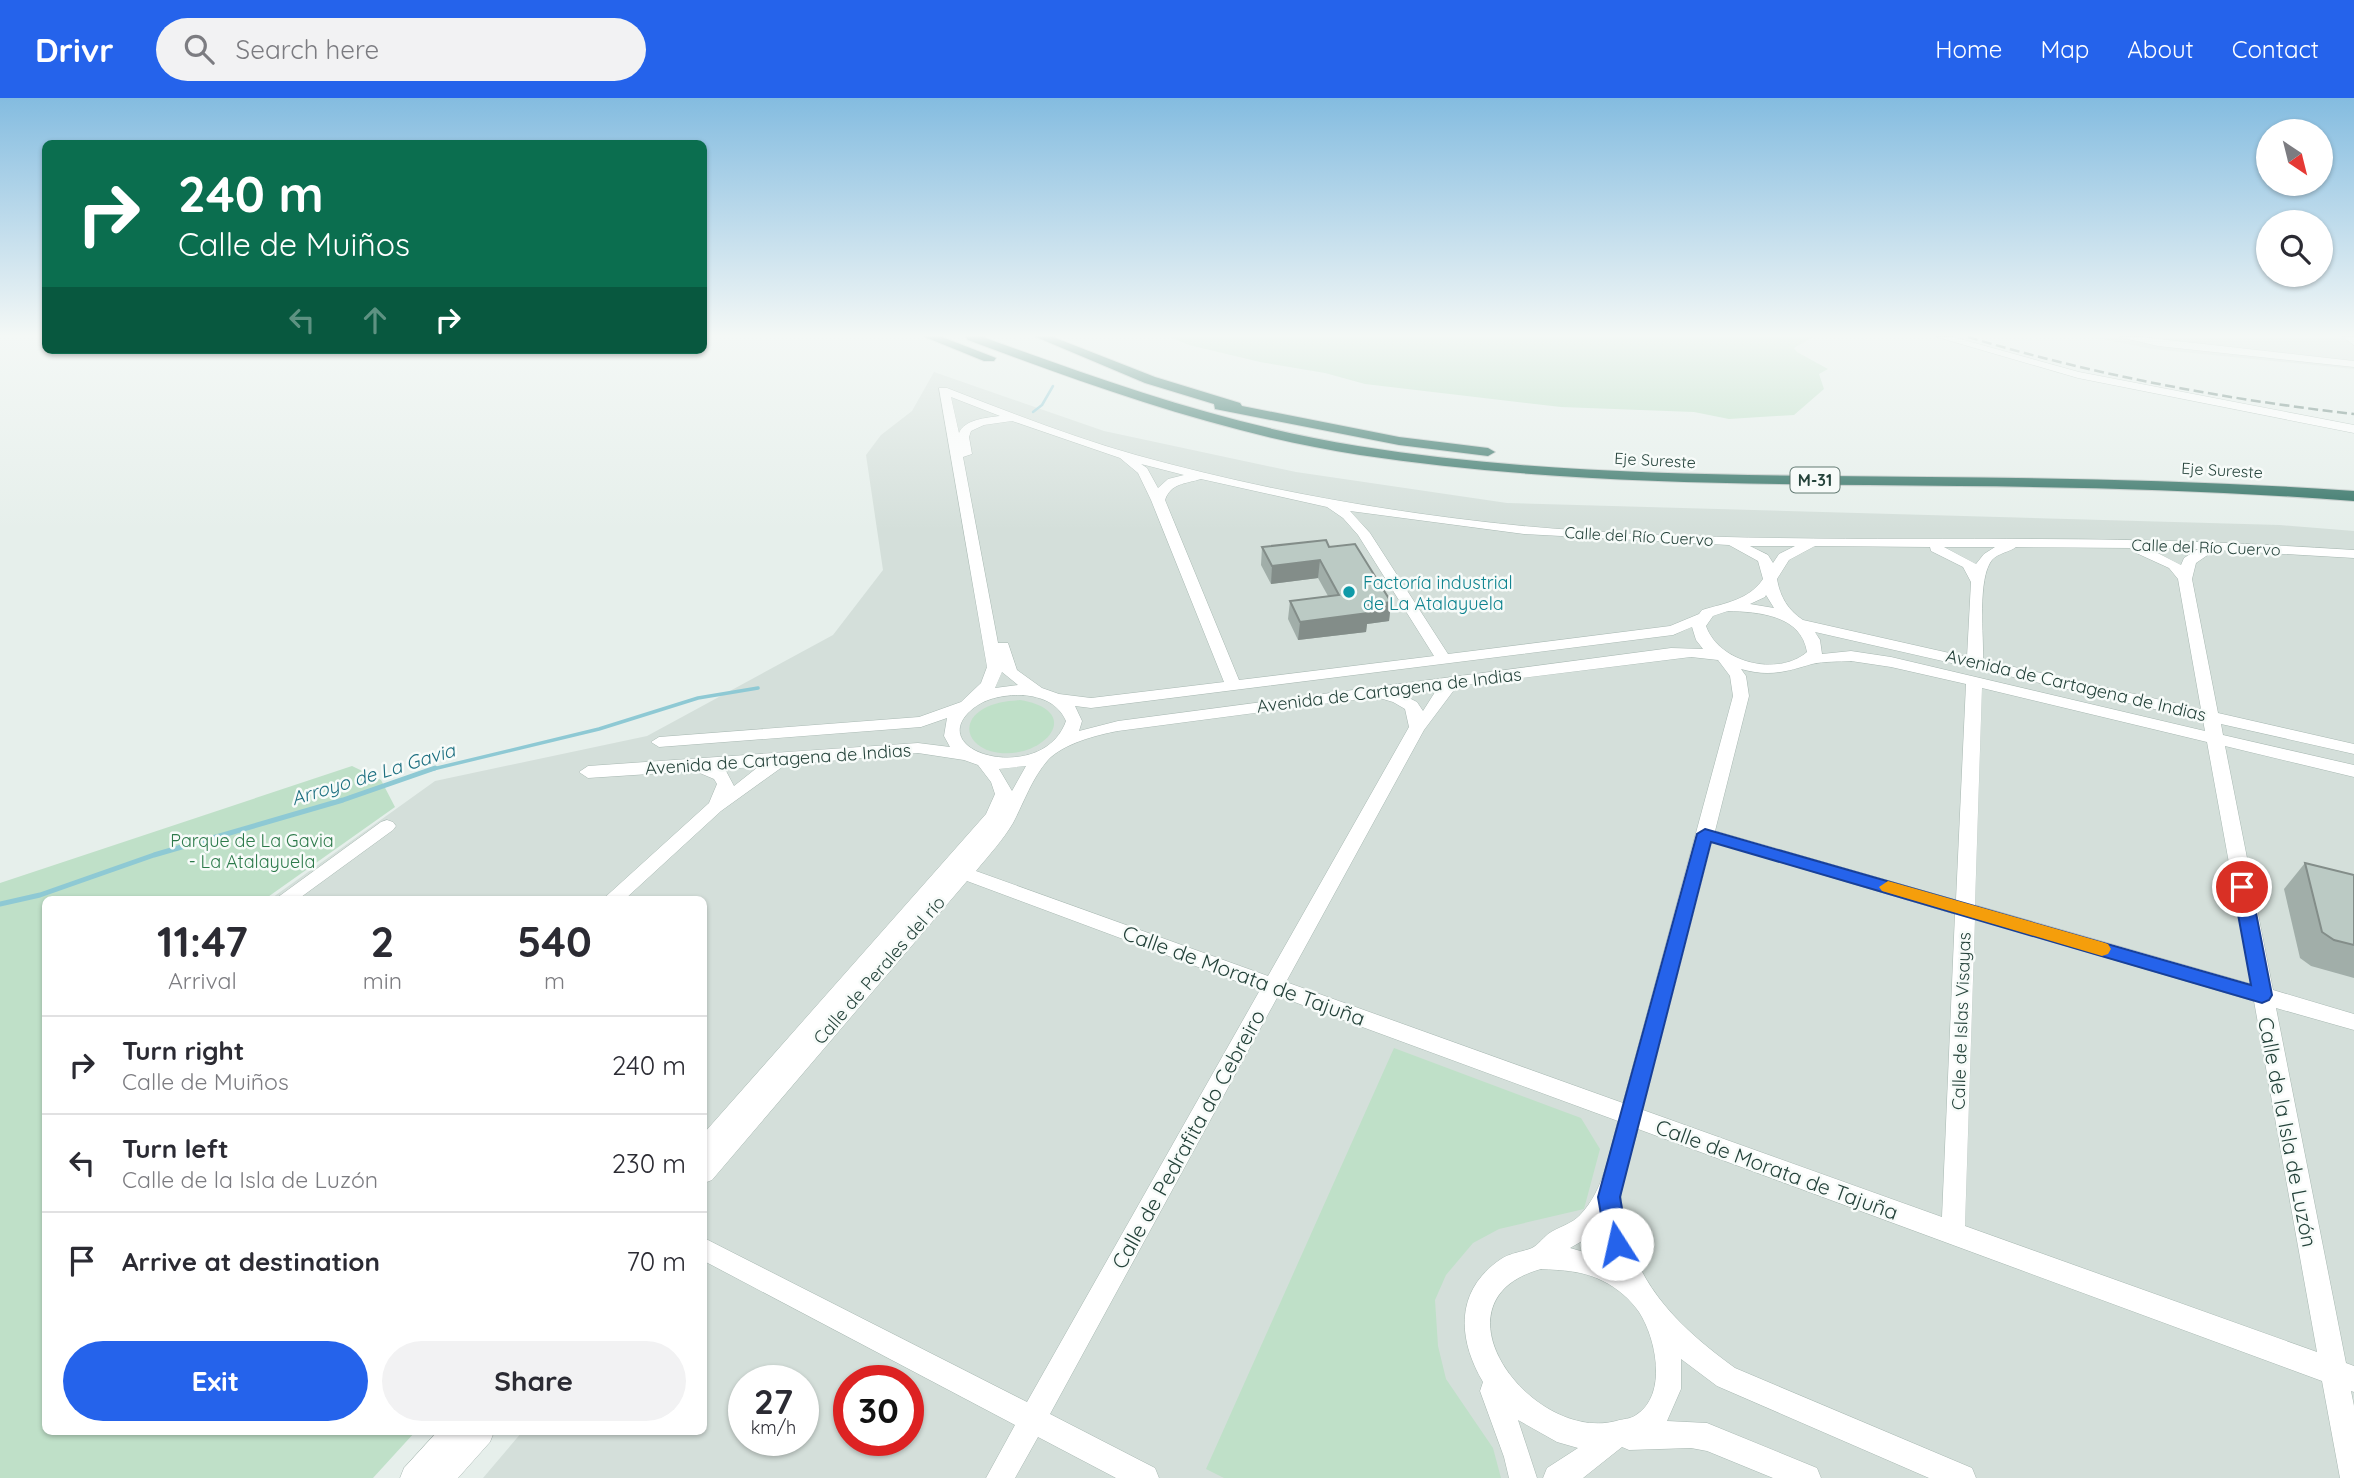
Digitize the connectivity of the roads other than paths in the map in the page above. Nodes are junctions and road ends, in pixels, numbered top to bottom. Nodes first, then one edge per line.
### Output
1 (947, 401) edge
2 (971, 401) edge
3 (1131, 401) edge
4 (1155, 401) edge
5 (1200, 401) edge
6 (1220, 401) edge
7 (2213, 401) edge
8 (1016, 420) junction
9 (1284, 420) junction
10 (2354, 429) edge
11 (1278, 436) junction
12 (1120, 454) junction
13 (1205, 477) junction
14 (2354, 484) edge
15 (2354, 496) edge
16 (1158, 500) junction
17 (1325, 502) junction
18 (1387, 512) junction
19 (1363, 533) junction
20 (1719, 541) junction
21 (1823, 542) junction
22 (1920, 543) junction
23 (2021, 544) junction
24 (2122, 544) junction
25 (2216, 546) junction
26 (2327, 552) junction
27 (2354, 554) edge
28 (2354, 560) edge
29 (2185, 579) junction
30 (1771, 581) junction
31 (1978, 581) junction
32 (1727, 607) junction
33 (1701, 618) junction
34 (1795, 622) junction
35 (1722, 656) junction
36 (1444, 659) junction
37 (1810, 660) junction
38 (1790, 668) junction
39 (1975, 672) junction
40 (1452, 682) junction
41 (1234, 686) junction
42 (1039, 692) junction
43 (1376, 692) junction
44 (2113, 694) junction
45 (1741, 696) junction
46 (1058, 699) junction
47 (2052, 700) junction
48 (973, 701) junction
49 (2209, 715) junction
50 (1417, 727) junction
51 (2214, 739) junction
52 (659, 742) dead end
53 (2322, 742) junction
54 (1062, 745) junction
55 (2354, 749) edge
56 (1041, 758) junction
57 (977, 759) junction
58 (2303, 759) junction
59 (781, 760) junction
60 (698, 766) junction
61 (2354, 771) edge
62 (588, 772) dead end
63 (715, 807) junction
64 (387, 826) dead end
65 (1705, 834) junction
66 (963, 873) junction
67 (289, 896) edge
68 (615, 896) edge
69 (1966, 910) junction
70 (1273, 986) junction
71 (2262, 995) junction
72 (2354, 1022) edge
73 (1631, 1115) junction
74 (707, 1146) edge
75 (707, 1170) edge
76 (1609, 1197) junction
77 (1953, 1234) junction
78 (707, 1251) edge
79 (1541, 1257) junction
80 (1640, 1293) junction
81 (1661, 1322) junction
82 (1487, 1375) junction
83 (2344, 1376) edge
84 (1033, 1420) junction
85 (452, 1435) edge
86 (477, 1435) edge
87 (1617, 1439) junction
88 (414, 1478) edge
89 (439, 1478) edge
90 (1000, 1478) edge
91 (1145, 1478) edge
92 (1522, 1478) edge
93 (1557, 1478) edge
94 (1807, 1478) edge
95 (1962, 1478) edge
96 (2354, 1478) edge

1 - 48 street, Calle del Río Cuervo
2 - 8 street, Calle del Río Cuervo
3 - 11 highway
4 - 11 highway, Eje Sureste / M-31
5 - 9 highway, Eje Sureste / M-31
6 - 9 highway
7 - 10 street
8 - 12 street, Calle del Río Cuervo
8 - 42 street
9 - 14 highway, Eje Sureste / M-31
11 - 15 highway, Eje Sureste / M-31
12 - 13 street, Calle del Río Cuervo
12 - 16 street
13 - 16 street
13 - 17 street, Calle del Río Cuervo
16 - 41 street
17 - 18 street, Calle del Río Cuervo
17 - 19 street
18 - 19 street
18 - 20 street, Calle del Río Cuervo
19 - 36 street
20 - 21 street, Calle del Río Cuervo
20 - 30 street
21 - 22 street, Calle del Río Cuervo
21 - 30 street, Avenida de Cartagena de Indias
22 - 23 street, Calle del Río Cuervo
22 - 31 street
23 - 24 street, Calle del Río Cuervo
23 - 31 street, Calle de Islas Visayas
24 - 25 street, Calle del Río Cuervo
24 - 29 street
25 - 26 street, Calle del Río Cuervo
25 - 29 street
26 - 27 street, Calle del Río Cuervo
26 - 28 street
29 - 49 street, Calle de la Isla de Luzón
30 - 32 street, Avenida de Cartagena de Indias
30 - 34 street
31 - 39 street, Calle de Islas Visayas
32 - 33 street, Avenida de Cartagena de Indias
32 - 34 street, Avenida de Cartagena de Indias
33 - 35 street
33 - 36 street, Avenida de Cartagena de Indias
34 - 37 street
34 - 39 street, Avenida de Cartagena de Indias
35 - 38 street, Avenida de Cartagena de Indias
35 - 40 street, Avenida de Cartagena de Indias
35 - 45 street
36 - 41 street, Avenida de Cartagena de Indias
37 - 38 street, Avenida de Cartagena de Indias
37 - 39 street, Avenida de Cartagena de Indias
38 - 45 street, Avenida de Cartagena de Indias
39 - 44 street, Avenida de Cartagena de Indias
39 - 47 street, Avenida de Cartagena de Indias
39 - 69 street, Calle de Islas Visayas
40 - 43 street, Avenida de Cartagena de Indias
40 - 50 street, Calle de Pedrafita do Cebreiro
41 - 46 street, Avenida de Cartagena de Indias
42 - 46 street
42 - 48 street
43 - 50 street
43 - 54 street, Avenida de Cartagena de Indias
44 - 47 street
44 - 49 street, Avenida de Cartagena de Indias
45 - 65 street
46 - 54 street
47 - 51 street, Avenida de Cartagena de Indias
48 - 52 street, Avenida de Cartagena de Indias
48 - 57 street
49 - 51 street, Calle de la Isla de Luzón
49 - 53 street, Avenida de Cartagena de Indias
50 - 70 street, Calle de Pedrafita do Cebreiro
51 - 58 street, Avenida de Cartagena de Indias
51 - 71 street, Calle de la Isla de Luzón
53 - 55 street, Avenida de Cartagena de Indias
53 - 58 street
54 - 56 street
56 - 57 street
56 - 66 street, Calle de Perales del río
57 - 59 street, Avenida de Cartagena de Indias
57 - 74 street, Calle de Perales del río
58 - 61 street, Avenida de Cartagena de Indias
59 - 60 street, Avenida de Cartagena de Indias
59 - 63 street
60 - 62 street, Avenida de Cartagena de Indias
60 - 63 street
63 - 68 street
64 - 67 street
65 - 69 street
65 - 73 street
66 - 70 street, Calle de Morata de Tajuña
66 - 75 street, Calle de Perales del río
69 - 71 street
69 - 77 street, Calle de Islas Visayas
70 - 73 street, Calle de Morata de Tajuña
70 - 84 street, Calle de Pedrafita do Cebreiro
71 - 72 street
71 - 83 street, Calle de la Isla de Luzón
73 - 76 street
73 - 77 street, Calle de Morata de Tajuña
76 - 79 street
76 - 80 street
77 - 83 street, Calle de Morata de Tajuña
78 - 84 street
79 - 80 street
79 - 82 street
80 - 81 street
81 - 87 street
81 - 95 street
82 - 87 street
82 - 92 street
83 - 96 street, Calle de la Isla de Luzón
84 - 90 street, Calle de Pedrafita do Cebreiro
84 - 91 street
85 - 88 street
86 - 89 street
87 - 93 street
87 - 94 street

